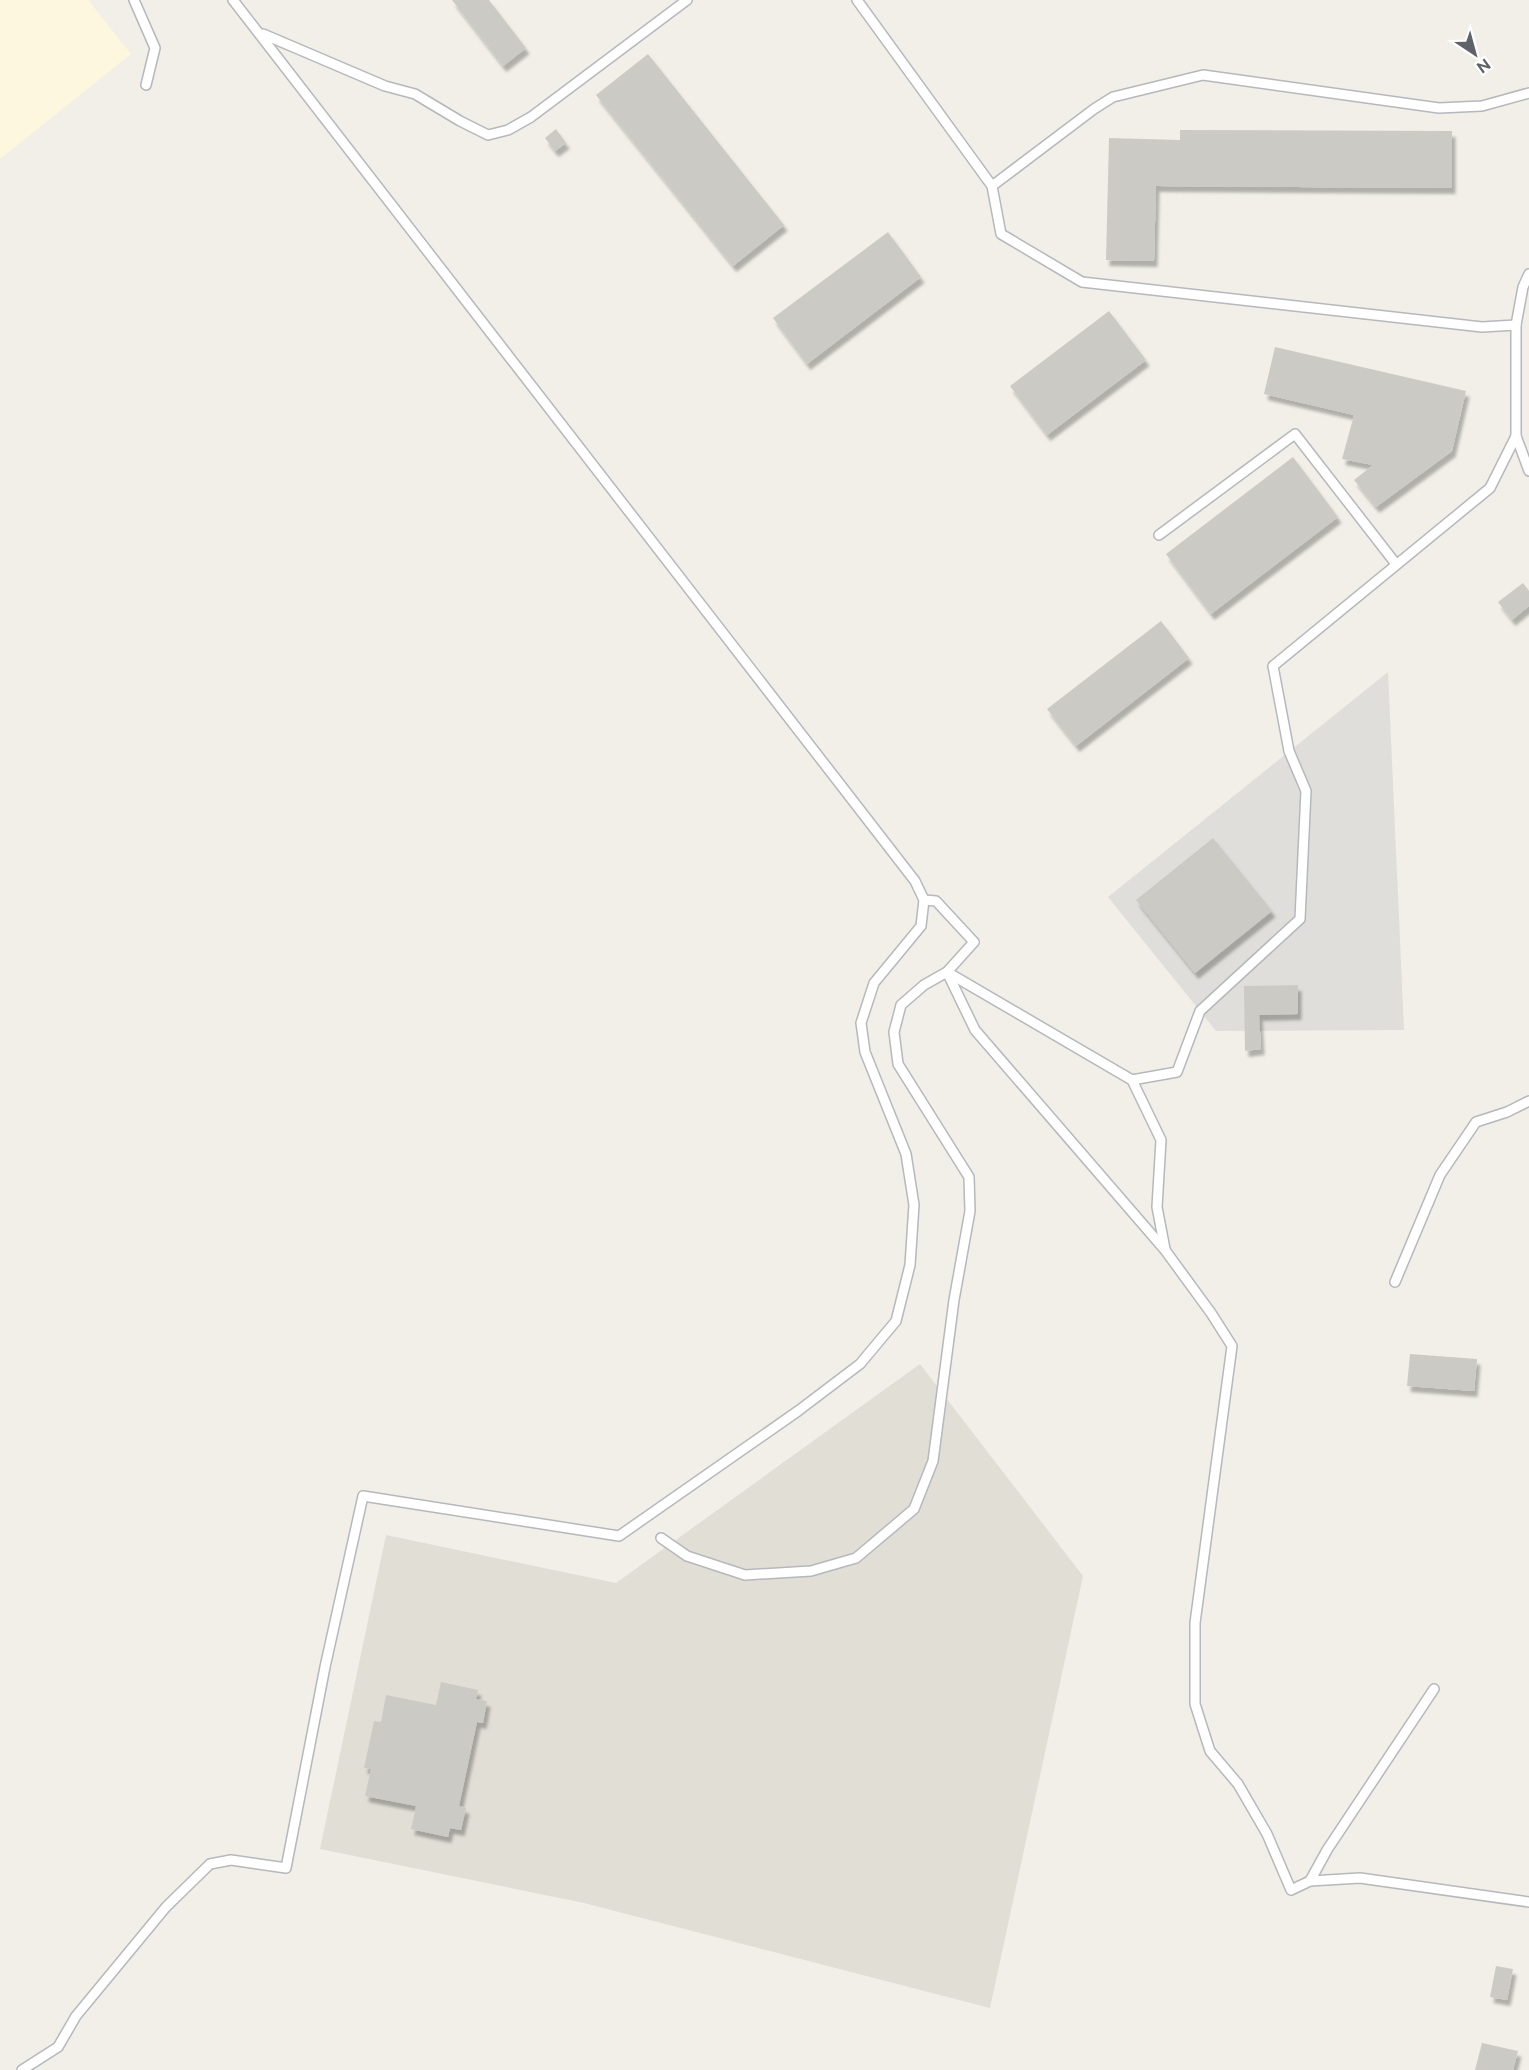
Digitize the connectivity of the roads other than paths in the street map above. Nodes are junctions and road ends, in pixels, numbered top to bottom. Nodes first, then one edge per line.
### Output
1 (134, 0) edge
2 (233, 0) edge
3 (687, 0) edge
4 (856, 0) edge
5 (260, 33) junction
6 (146, 86) dead end
7 (1529, 93) edge
8 (992, 186) junction
9 (1529, 274) edge
10 (1516, 325) junction
11 (1516, 436) junction
12 (1529, 471) edge
13 (1159, 535) dead end
14 (1396, 564) junction
15 (924, 900) junction
16 (947, 972) junction
17 (1132, 1080) junction
18 (1529, 1101) edge
19 (1165, 1250) junction
20 (1395, 1282) dead end
21 (661, 1538) dead end
22 (1434, 1689) dead end
23 (1310, 1881) junction
24 (1529, 1902) edge
25 (22, 2070) edge

1 - 6 lane
2 - 5 lane
3 - 5 lane
4 - 8 lane
5 - 15 lane
7 - 8 lane
8 - 10 lane
9 - 10 lane
10 - 11 lane
11 - 12 lane
11 - 14 lane
13 - 14 lane
14 - 17 lane
15 - 16 lane
15 - 25 lane
16 - 17 lane
16 - 19 lane
16 - 21 lane
17 - 19 lane
18 - 20 lane
19 - 23 lane
22 - 23 lane
23 - 24 lane

